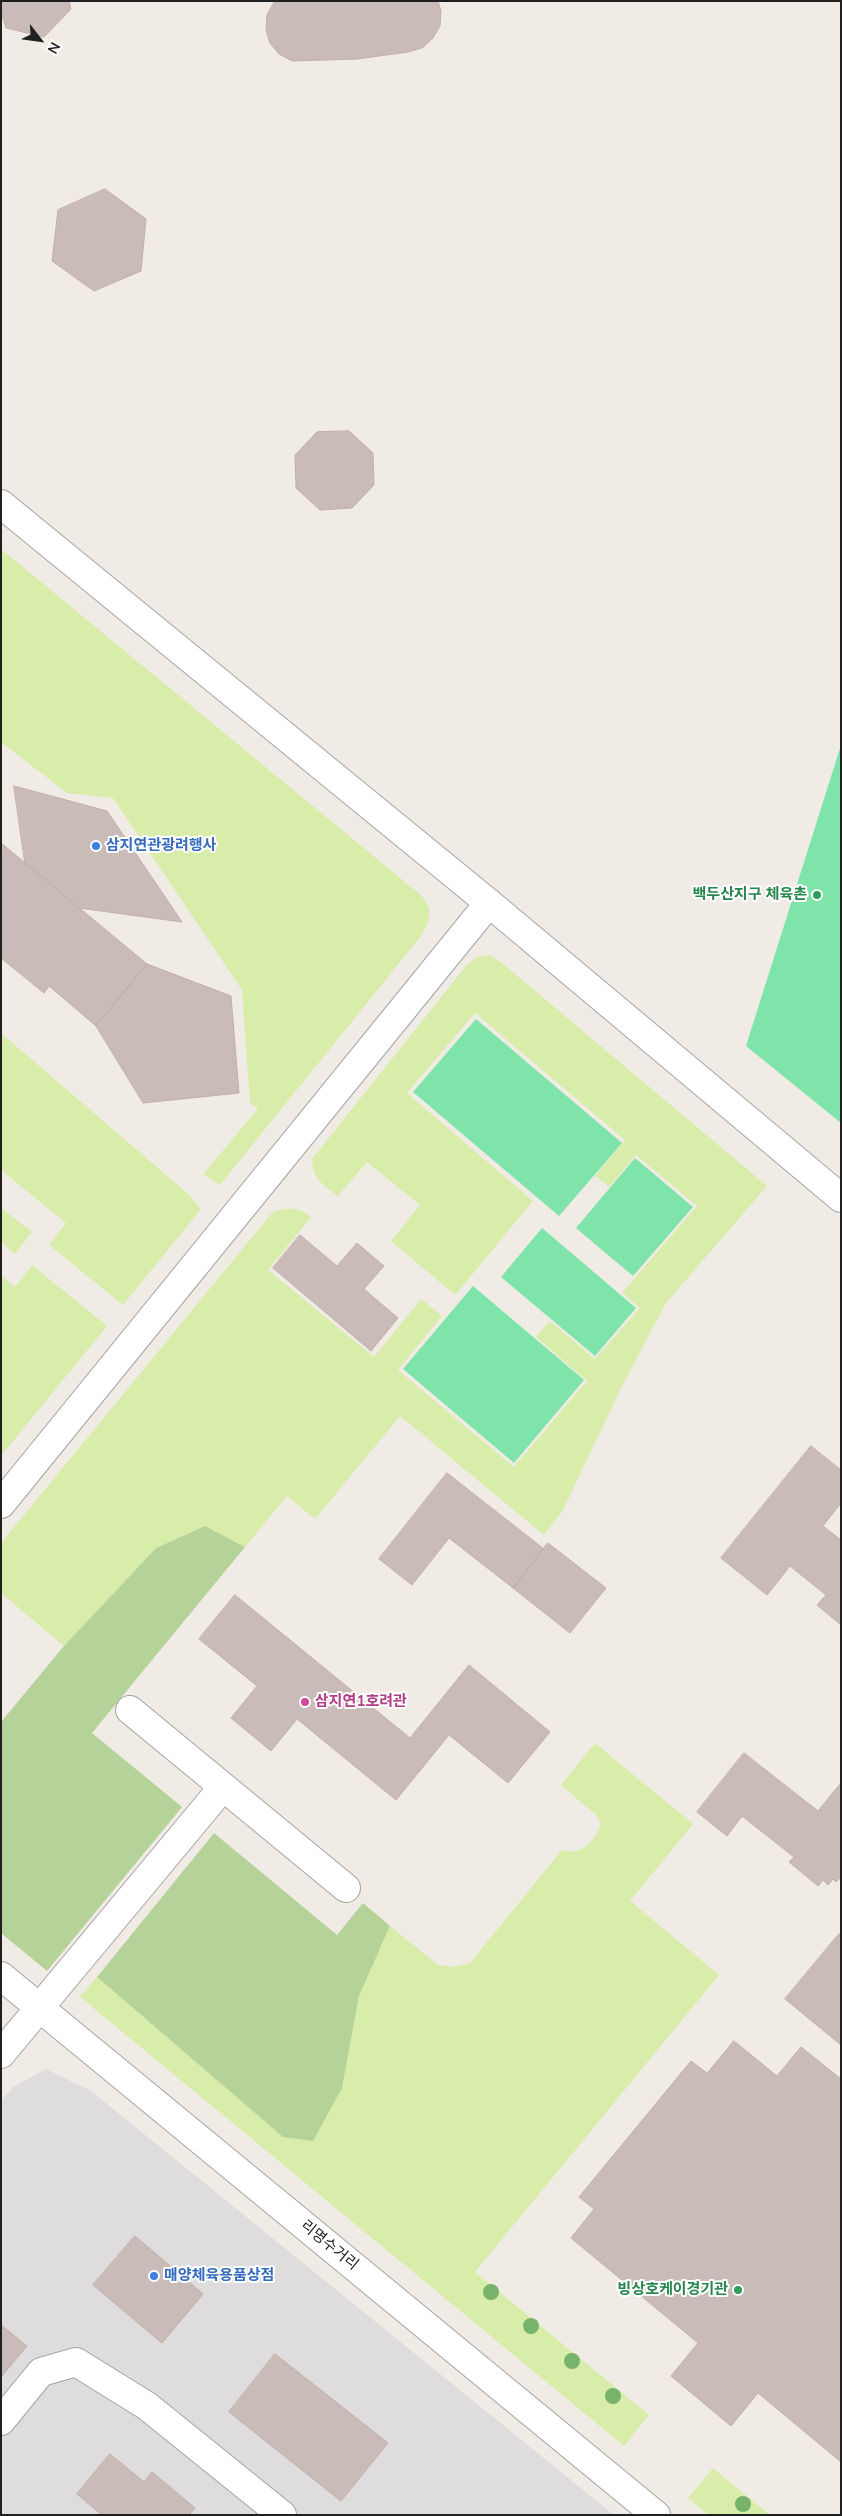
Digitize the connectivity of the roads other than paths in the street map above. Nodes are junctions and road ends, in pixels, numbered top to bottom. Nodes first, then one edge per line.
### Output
1 (1, 504) edge
2 (489, 903) junction
3 (841, 1198) edge
4 (1, 1504) edge
5 (130, 1710) dead end
6 (223, 1787) junction
7 (346, 1888) dead end
8 (1, 1976) edge
9 (40, 2008) junction
10 (1, 2054) edge
11 (1, 2422) edge
12 (282, 2515) edge
13 (656, 2515) edge

1 - 2 street
2 - 3 street
2 - 4 street
5 - 6 street
6 - 7 street
6 - 9 street
8 - 9 street, 리명수거리
9 - 10 street
9 - 13 street, 리명수거리
11 - 12 street

